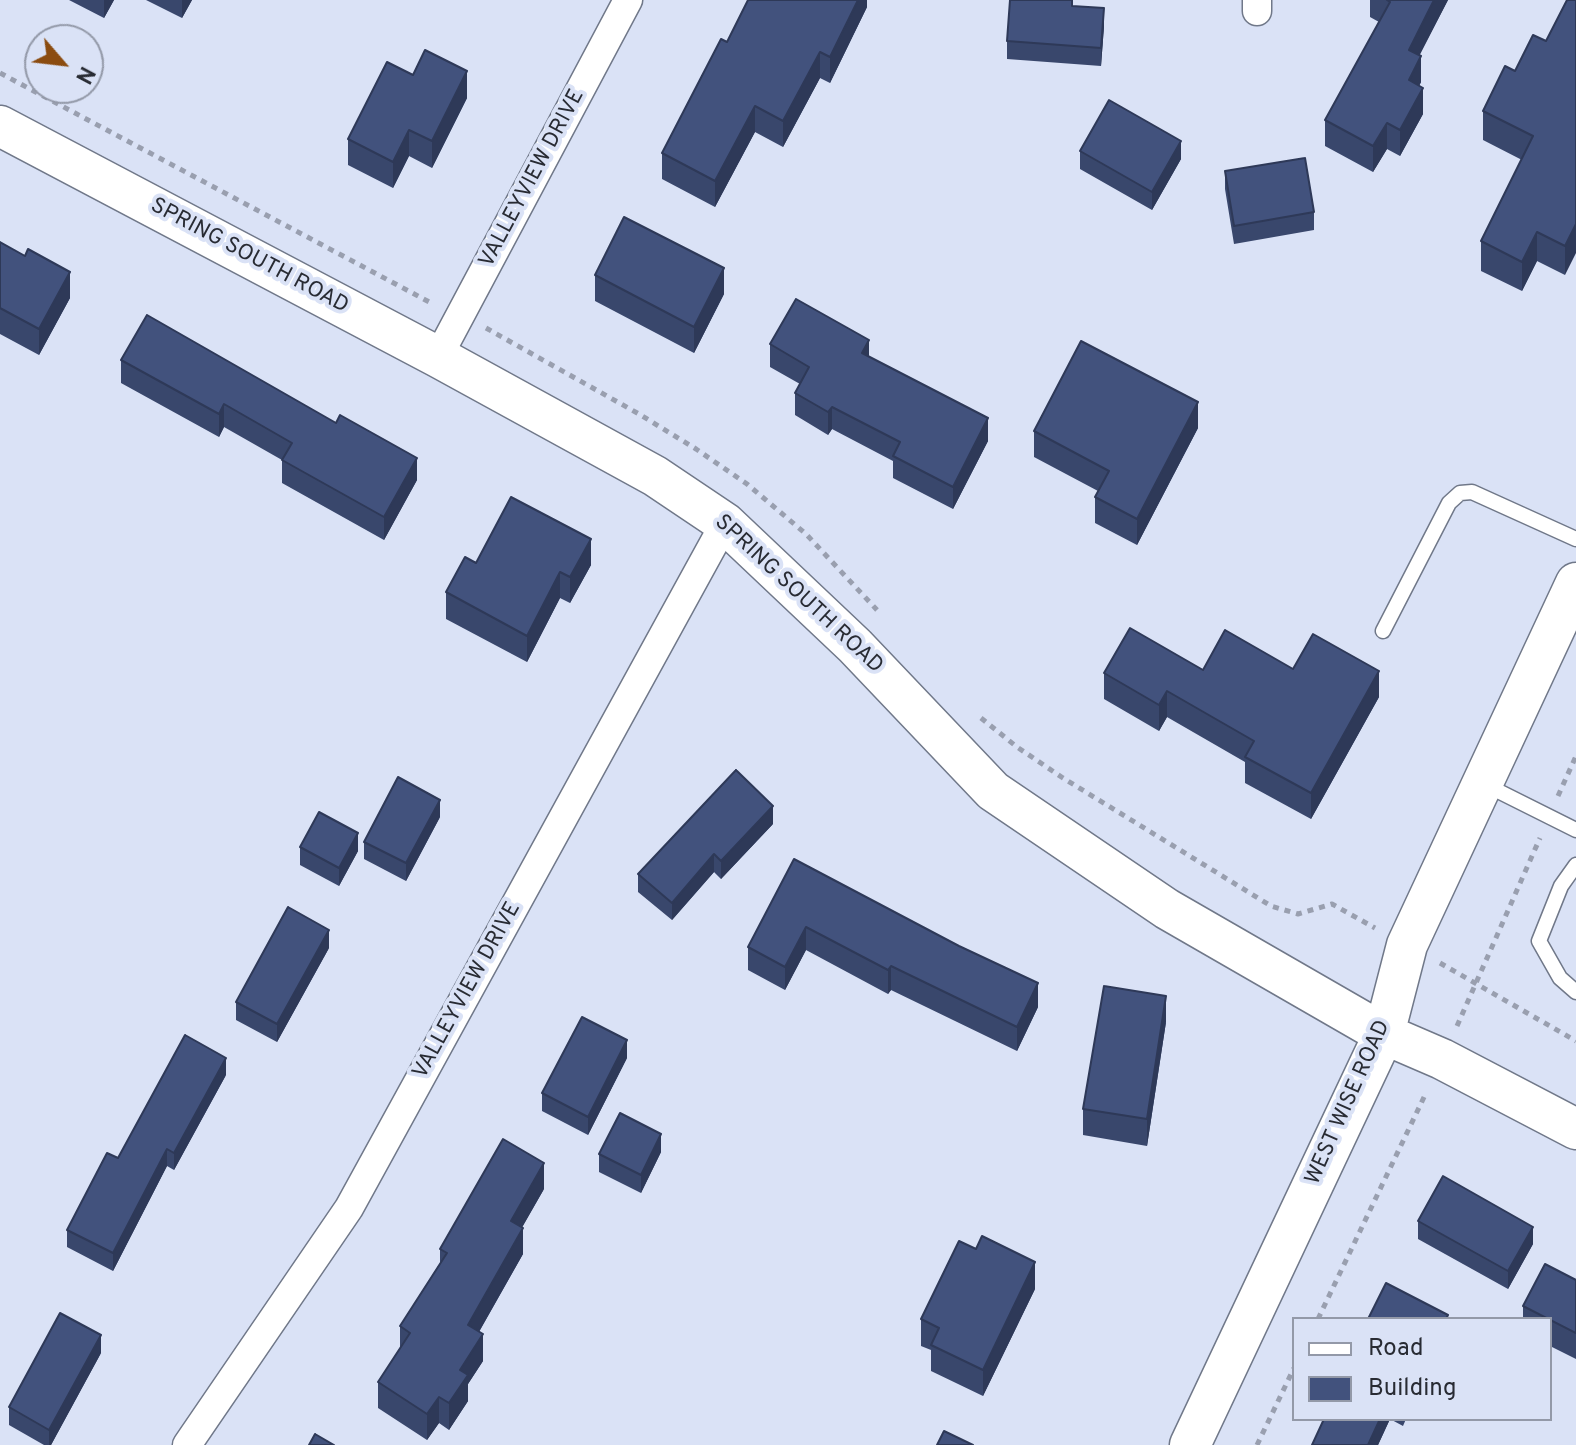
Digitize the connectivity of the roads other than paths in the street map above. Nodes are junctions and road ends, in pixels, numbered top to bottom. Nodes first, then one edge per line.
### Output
1 (628, 0) edge
2 (0, 126) edge
3 (438, 357) junction
4 (725, 523) junction
5 (1576, 539) edge
6 (1576, 583) edge
7 (1383, 631) dead end
8 (1482, 783) junction
9 (1576, 830) edge
10 (1576, 865) edge
11 (1576, 992) edge
12 (1384, 1034) junction
13 (1576, 1129) edge
14 (187, 1445) edge
15 (1190, 1445) edge

1 - 3 street, VALLEYVIEW DRIVE
2 - 3 street, SPRING SOUTH ROAD
3 - 4 street, SPRING SOUTH ROAD
4 - 12 street, SPRING SOUTH ROAD
4 - 14 street, VALLEYVIEW DRIVE
5 - 7 lane
6 - 8 street, WEST WISE ROAD
8 - 9 lane
8 - 12 street, WEST WISE ROAD
10 - 11 lane
12 - 13 street, SPRING SOUTH ROAD
12 - 15 street, WEST WISE ROAD

